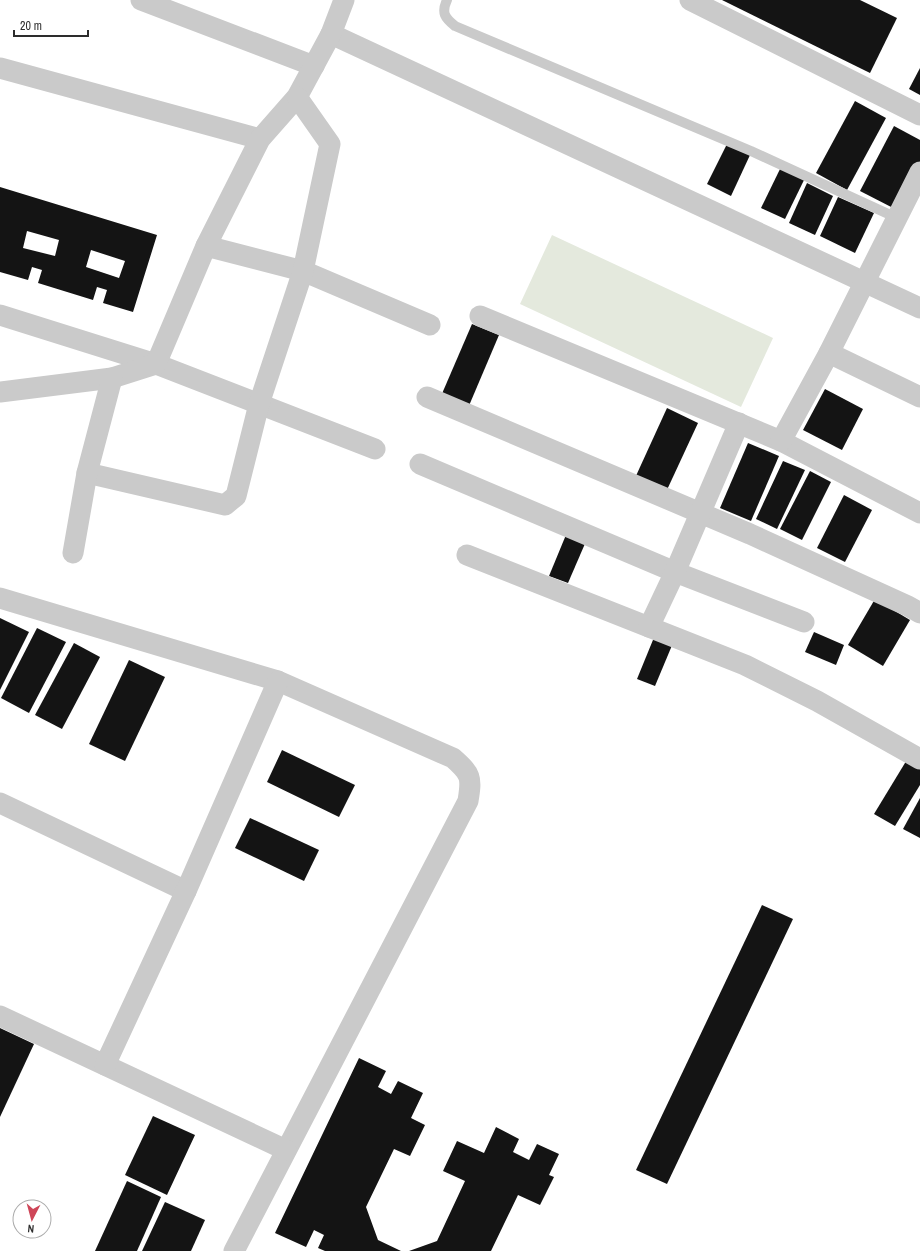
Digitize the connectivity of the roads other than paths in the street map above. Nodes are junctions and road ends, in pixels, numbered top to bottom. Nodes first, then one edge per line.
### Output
1 (141, 0) edge
2 (344, 0) edge
3 (447, 0) edge
4 (690, 0) edge
5 (331, 34) junction
6 (314, 66) junction
7 (0, 68) edge
8 (297, 97) junction
9 (920, 115) edge
10 (260, 139) junction
11 (920, 172) edge
12 (897, 218) junction
13 (206, 246) junction
14 (303, 271) junction
15 (864, 282) junction
16 (920, 308) edge
17 (0, 315) edge
18 (480, 316) dead end
19 (430, 325) dead end
20 (829, 353) junction
21 (156, 364) junction
22 (112, 378) junction
23 (0, 392) edge
24 (920, 396) edge
25 (428, 397) dead end
26 (260, 404) junction
27 (739, 423) junction
28 (781, 441) junction
29 (375, 450) dead end
30 (420, 464) dead end
31 (87, 473) junction
32 (700, 513) junction
33 (920, 513) edge
34 (73, 553) dead end
35 (467, 555) dead end
36 (675, 572) junction
37 (0, 598) edge
38 (920, 613) edge
39 (804, 622) dead end
40 (649, 627) junction
41 (278, 681) junction
42 (920, 759) edge
43 (0, 803) edge
44 (186, 891) junction
45 (0, 1016) edge
46 (105, 1065) junction
47 (286, 1150) junction
48 (234, 1251) edge

1 - 6 street
2 - 5 street
3 - 12 lane
4 - 9 street
5 - 6 street
5 - 15 street
6 - 8 street
7 - 10 street
8 - 10 street
8 - 14 street
10 - 13 street
11 - 12 street
12 - 15 street
13 - 14 street
13 - 21 street
14 - 19 street
14 - 26 street
15 - 16 street
15 - 20 street
17 - 21 street
18 - 27 street
20 - 24 street
20 - 28 street
21 - 22 street
21 - 26 street
22 - 23 street
22 - 31 street
25 - 32 street
26 - 29 street
26 - 31 street
27 - 28 street
27 - 32 street
28 - 33 street
30 - 36 street
31 - 34 street
32 - 36 street
32 - 38 street
35 - 40 street
36 - 39 street
36 - 40 street
37 - 41 street
40 - 42 street
41 - 44 street
41 - 47 street
43 - 44 street
44 - 46 street
45 - 46 street
46 - 47 street
47 - 48 street

